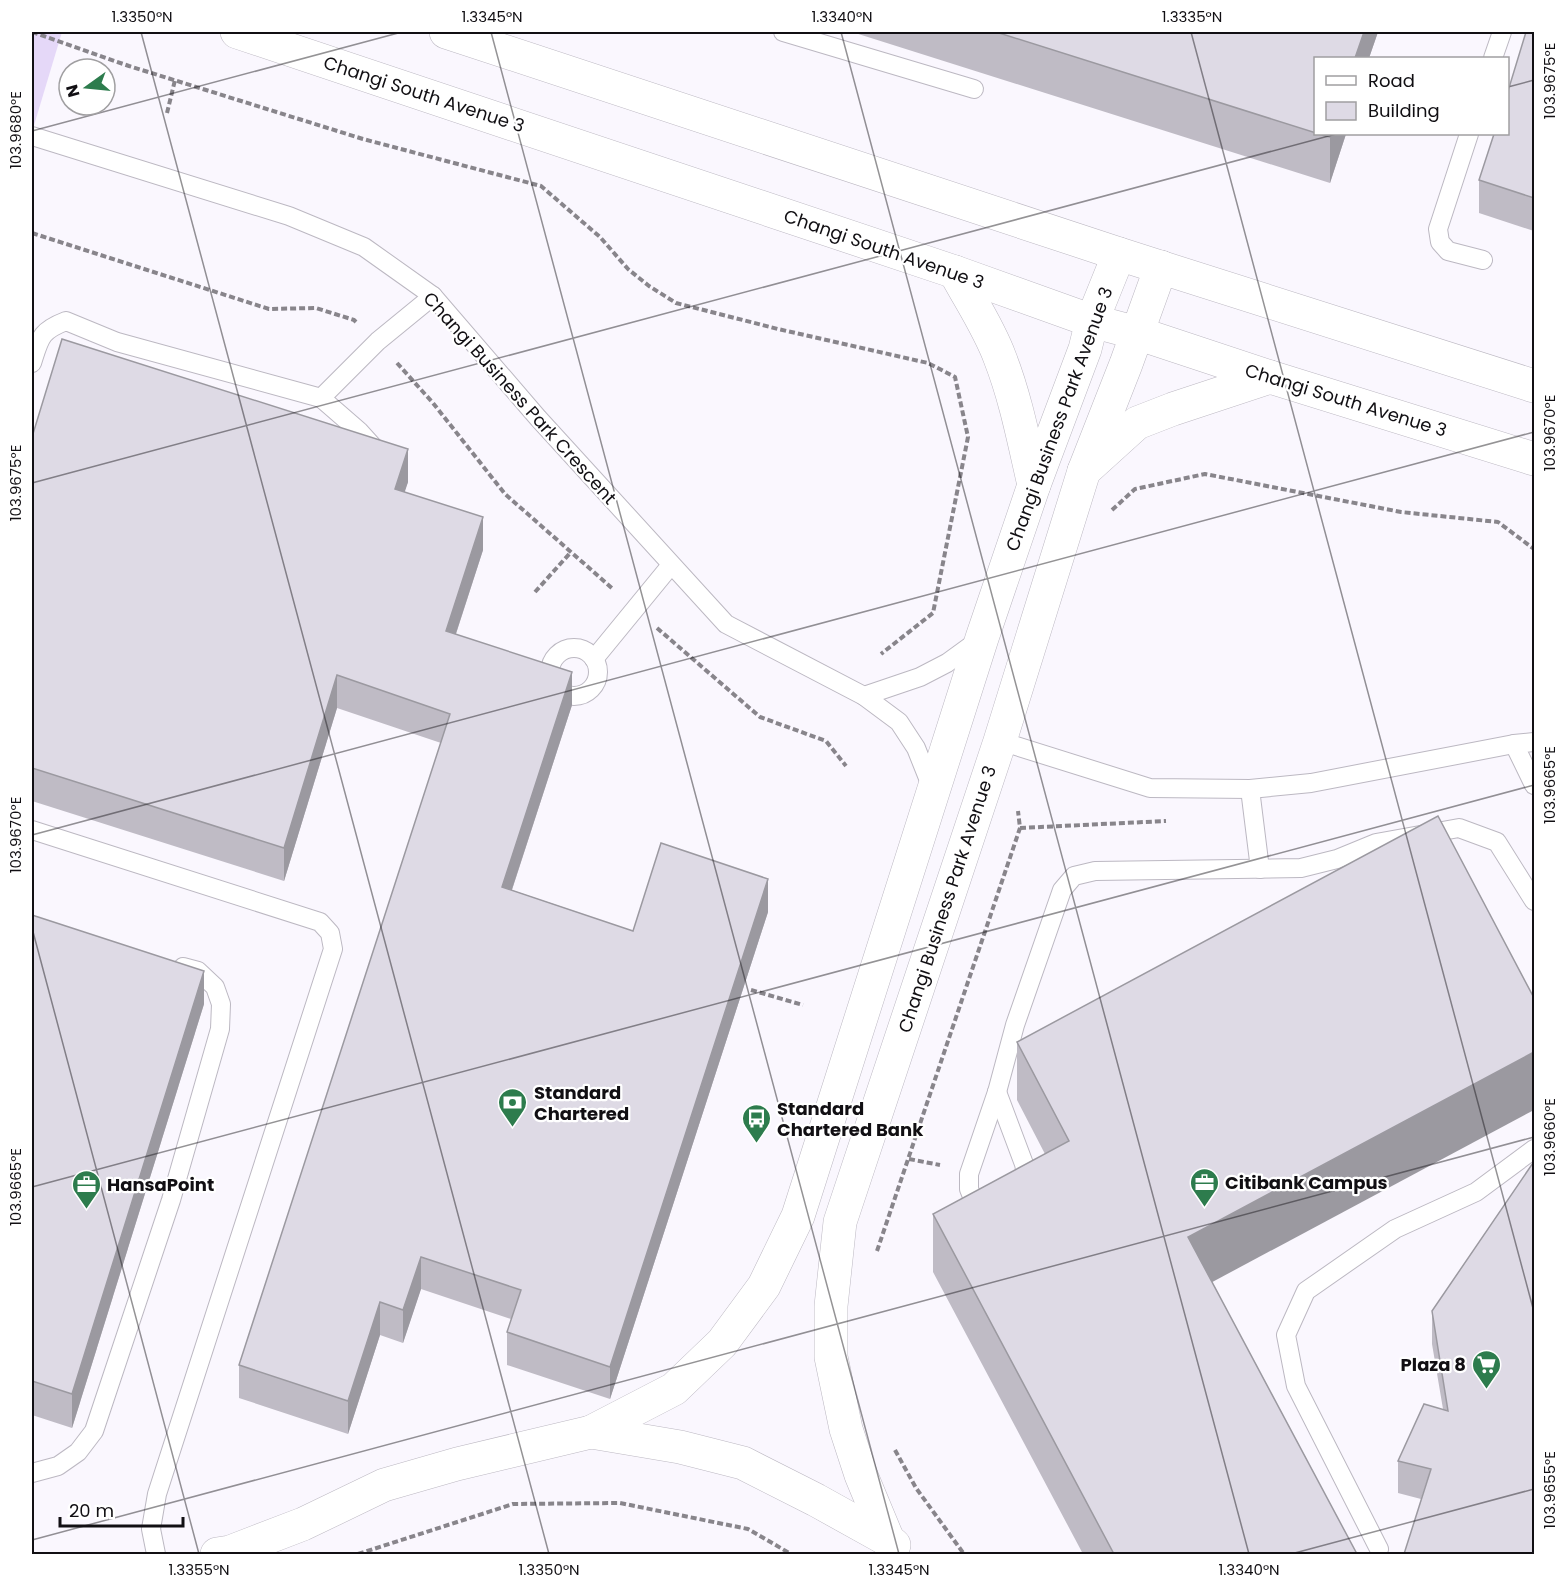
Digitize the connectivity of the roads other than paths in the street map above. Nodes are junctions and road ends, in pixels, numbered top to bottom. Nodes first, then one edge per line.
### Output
1 (237, 32) edge
2 (446, 32) edge
3 (783, 32) edge
4 (1502, 32) edge
5 (1493, 57) edge
6 (974, 89) dead end
7 (1469, 135) edge
8 (32, 136) edge
9 (1119, 254) junction
10 (1483, 260) dead end
11 (1161, 267) junction
12 (955, 272) junction
13 (433, 296) junction
14 (1092, 321) junction
15 (1137, 333) junction
16 (32, 363) edge
17 (1270, 377) junction
18 (1534, 386) edge
19 (321, 398) junction
20 (1534, 459) edge
21 (386, 460) edge
22 (1084, 471) junction
23 (1034, 485) junction
24 (671, 565) junction
25 (982, 638) junction
26 (594, 658) dead end
27 (864, 696) junction
28 (1000, 741) junction
29 (1534, 742) edge
30 (1514, 744) junction
31 (1534, 785) edge
32 (1250, 789) junction
33 (932, 790) junction
34 (32, 830) edge
35 (1260, 869) junction
36 (1534, 901) edge
37 (165, 962) edge
38 (997, 1092) junction
39 (1534, 1149) edge
40 (1022, 1200) edge
41 (1005, 1210) edge
42 (591, 1432) junction
43 (32, 1473) edge
44 (896, 1547) edge
45 (1379, 1549) dead end
46 (156, 1554) edge
47 (217, 1554) edge

1 - 12 street, Changi South Avenue 3
2 - 9 street
3 - 6 lane
4 - 5 lane
7 - 10 lane
8 - 13 lane, Changi Business Park Crescent
9 - 11 street
9 - 14 street, Changi Business Park Avenue 3
11 - 15 street, Changi Business Park Avenue 3
11 - 18 street
12 - 14 street, Changi South Avenue 3
12 - 23 street
13 - 19 lane
13 - 24 lane, Changi Business Park Crescent
14 - 15 street, Changi South Avenue 3
14 - 23 street, Changi Business Park Avenue 3
15 - 17 street, Changi South Avenue 3
15 - 22 street, Changi Business Park Avenue 3
16 - 19 lane
17 - 20 street, Changi South Avenue 3
17 - 22 street
19 - 21 lane
22 - 28 street, Changi Business Park Avenue 3
23 - 25 street, Changi Business Park Avenue 3
24 - 26 lane
24 - 27 lane, Changi Business Park Crescent
25 - 27 lane
25 - 33 street, Changi Business Park Avenue 3
27 - 33 lane, Changi Business Park Crescent
28 - 32 lane
28 - 44 street, Changi Business Park Avenue 3
29 - 30 lane
30 - 31 lane
30 - 32 lane
32 - 35 lane
33 - 42 street, Changi Business Park Avenue 3
34 - 46 lane
35 - 36 lane
35 - 38 lane
37 - 43 lane
38 - 40 lane
38 - 41 lane
39 - 45 lane
42 - 44 street
42 - 47 street

